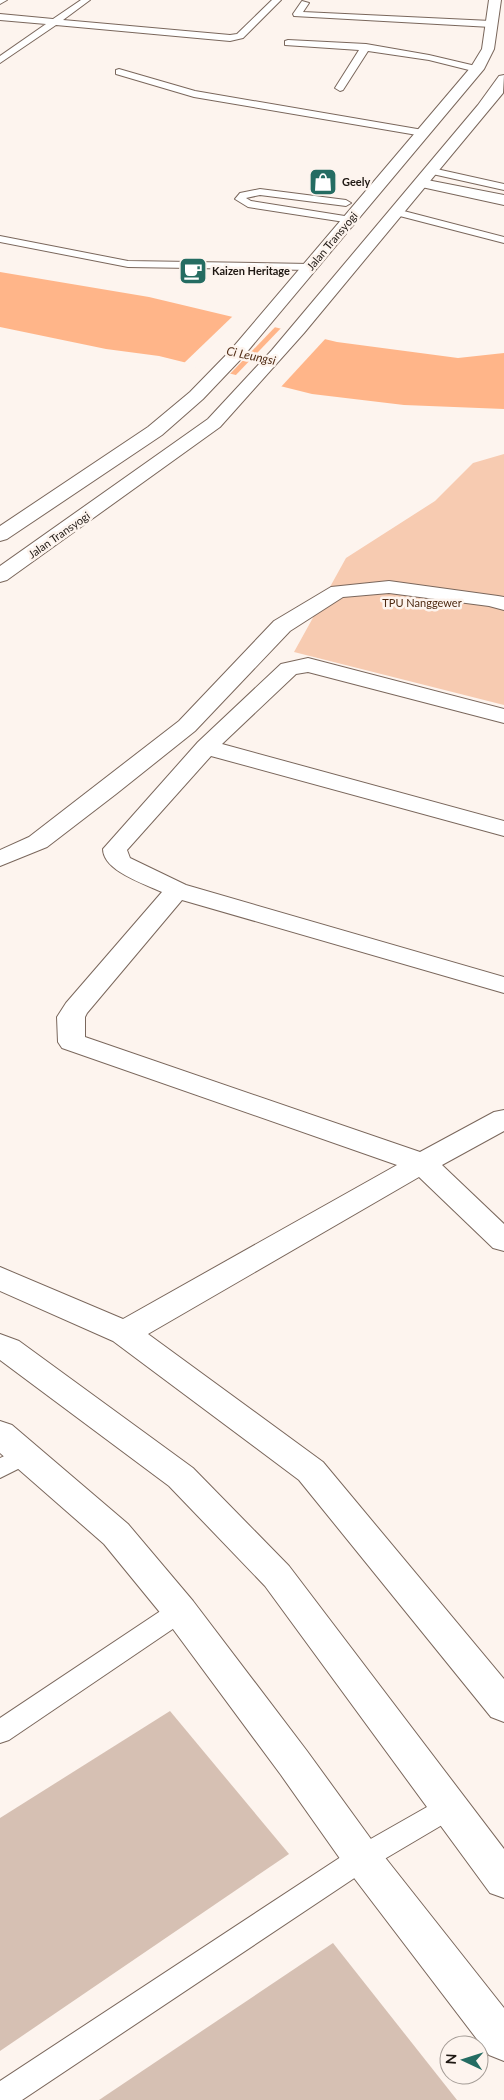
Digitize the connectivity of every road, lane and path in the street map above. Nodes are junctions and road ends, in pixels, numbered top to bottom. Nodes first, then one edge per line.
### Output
1 (86, 0) edge
2 (277, 0) edge
3 (495, 0) edge
4 (305, 3) dead end
5 (0, 17) edge
6 (55, 22) junction
7 (491, 24) junction
8 (288, 43) dead end
9 (366, 47) junction
10 (0, 60) edge
11 (477, 69) junction
12 (119, 72) dead end
13 (504, 79) edge
14 (340, 88) dead end
15 (423, 133) junction
16 (432, 171) junction
17 (422, 182) junction
18 (504, 187) edge
19 (504, 200) edge
20 (346, 203) dead end
21 (396, 212) junction
22 (351, 220) junction
23 (0, 239) edge
24 (504, 240) edge
25 (310, 267) junction
26 (0, 536) edge
27 (0, 576) edge
28 (504, 604) edge
29 (504, 716) edge
30 (206, 747) junction
31 (504, 829) edge
32 (0, 859) edge
33 (177, 890) junction
34 (504, 985) edge
35 (504, 1119) edge
36 (422, 1163) junction
37 (504, 1241) edge
38 (0, 1278) edge
39 (124, 1333) junction
40 (0, 1346) edge
41 (9, 1453) edge
42 (180, 1611) junction
43 (504, 1706) edge
44 (0, 1732) edge
45 (450, 1807) junction
46 (362, 1858) junction
47 (504, 1880) edge
48 (504, 2041) edge
49 (0, 2098) edge

1 - 6 lane
2 - 6 lane
3 - 7 main road, Jalan Transyogi
4 - 7 lane
5 - 6 lane
6 - 10 lane
7 - 11 main road, Jalan Transyogi
8 - 9 lane
9 - 11 lane
9 - 14 lane
11 - 15 main road, Jalan Transyogi
12 - 15 lane
13 - 16 main road, Jalan Transyogi
15 - 22 main road, Jalan Transyogi
16 - 17 main road, Jalan Transyogi
16 - 18 lane
17 - 19 main road
17 - 21 main road, Jalan Transyogi
20 - 22 lane
21 - 24 lane
21 - 27 main road, Jalan Transyogi
22 - 25 main road, Jalan Transyogi
23 - 25 lane
25 - 26 main road, Jalan Transyogi
28 - 32 main road
29 - 30 main road
30 - 31 main road
30 - 33 main road
33 - 34 main road
33 - 36 main road
35 - 36 main road
36 - 37 main road
36 - 39 main road
38 - 39 main road
39 - 43 main road
40 - 45 main road
41 - 42 main road
42 - 44 lane
42 - 46 main road
45 - 46 lane
45 - 47 main road
46 - 48 main road
46 - 49 lane

